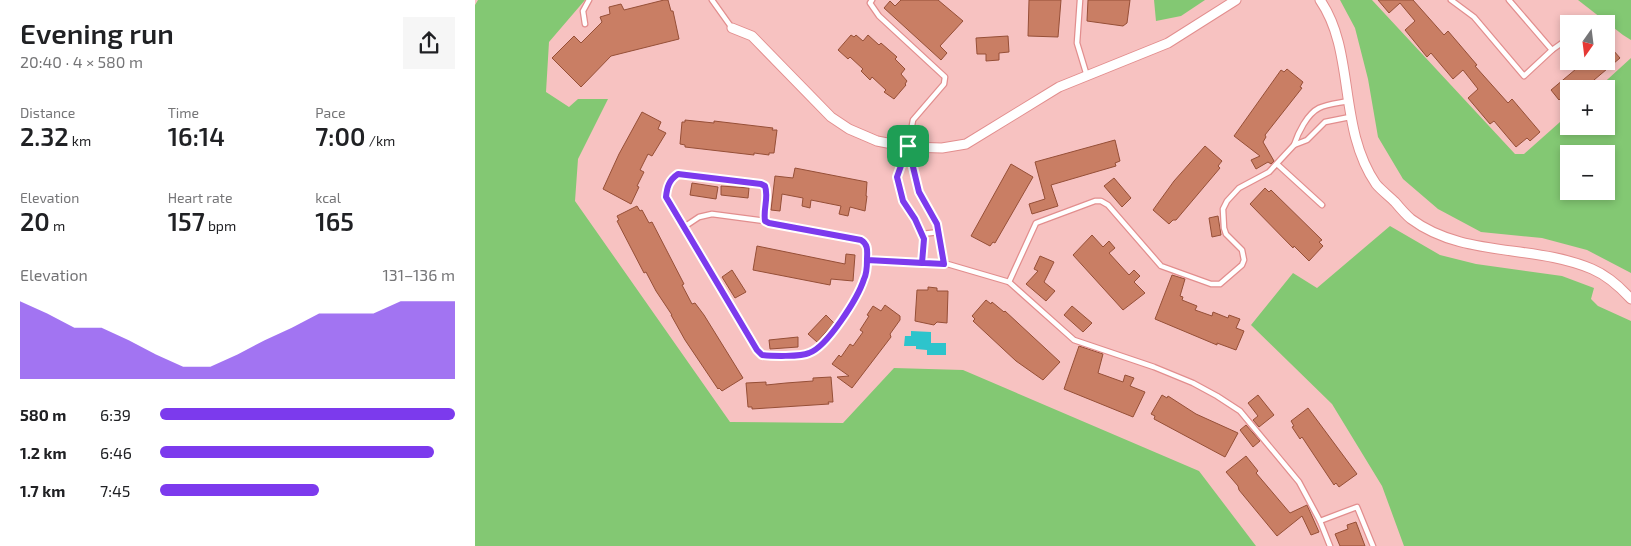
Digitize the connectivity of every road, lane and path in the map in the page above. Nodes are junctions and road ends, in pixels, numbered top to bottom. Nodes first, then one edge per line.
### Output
1 (589, 0) edge
2 (712, 0) edge
3 (872, 0) edge
4 (1080, 0) edge
5 (1236, 0) edge
6 (1320, 0) edge
7 (1451, 0) edge
8 (1509, 0) edge
9 (585, 24) dead end
10 (732, 28) joint
11 (1560, 44) edge
12 (1552, 50) junction
13 (1087, 76) junction
14 (1347, 101) junction
15 (1350, 117) junction
16 (1294, 145) junction
17 (908, 146) junction
18 (1277, 164) junction
19 (1322, 205) dead end
20 (765, 221) junction
21 (684, 227) junction
22 (939, 232) junction
23 (922, 234) junction
24 (867, 260) junction
25 (922, 263) junction
26 (944, 264) junction
27 (1009, 282) junction
28 (1631, 299) edge
29 (1320, 521) junction
30 (1330, 546) edge
31 (1373, 546) edge

1 - 9 lane
2 - 10 lane
3 - 17 lane
4 - 13 lane
5 - 13 street
6 - 14 street
7 - 12 lane
8 - 12 lane
10 - 17 street
11 - 12 lane
13 - 17 street
14 - 15 street
14 - 16 lane
15 - 16 lane
15 - 28 street
16 - 18 lane
17 - 22 lane
17 - 23 lane
18 - 19 lane
18 - 27 lane
20 - 21 lane
20 - 21 lane
20 - 24 lane
21 - 24 lane
22 - 23 lane
22 - 26 lane
23 - 25 lane
24 - 25 lane
25 - 26 lane
26 - 27 lane
27 - 29 lane
29 - 30 lane
29 - 31 lane

